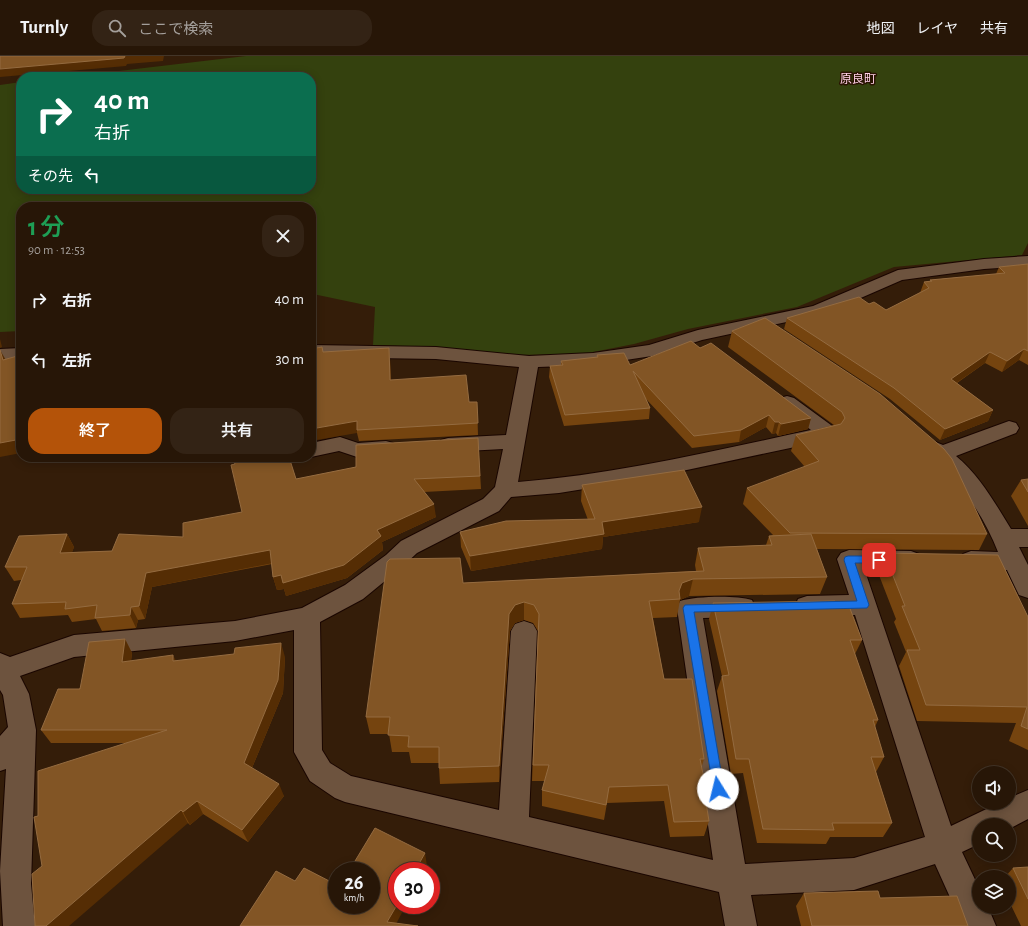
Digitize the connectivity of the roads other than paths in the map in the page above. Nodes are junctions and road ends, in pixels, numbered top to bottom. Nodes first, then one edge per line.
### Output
1 (1028, 261) edge
2 (759, 322) junction
3 (698, 335) junction
4 (779, 335) edge
5 (717, 349) edge
6 (316, 351) edge
7 (16, 354) edge
8 (0, 355) edge
9 (529, 362) junction
10 (772, 391) edge
11 (1009, 428) dead end
12 (917, 434) edge
13 (515, 441) junction
14 (428, 446) edge
15 (404, 447) edge
16 (316, 449) edge
17 (940, 454) junction
18 (505, 490) junction
19 (1028, 538) edge
20 (1009, 549) junction
21 (1028, 588) edge
22 (864, 605) junction
23 (307, 618) junction
24 (524, 631) dead end
25 (2, 667) edge
26 (22, 730) junction
27 (0, 758) edge
28 (1028, 804) edge
29 (999, 818) edge
30 (514, 829) junction
31 (972, 831) edge
32 (942, 846) junction
33 (732, 880) junction
34 (19, 926) edge
35 (741, 926) edge
36 (980, 926) edge

1 - 2 street
2 - 3 street
2 - 4 street
3 - 5 street
3 - 9 street
6 - 9 street
7 - 8 street
9 - 13 street
10 - 18 street
11 - 17 street
12 - 17 street
13 - 14 street
13 - 18 street
15 - 16 street
17 - 20 street
18 - 23 street
19 - 20 street
20 - 21 street
20 - 22 street
22 - 32 street
22 - 33 street
23 - 25 street
23 - 30 street
24 - 30 street
25 - 26 street
26 - 27 street
26 - 34 street
28 - 29 street
30 - 33 street
31 - 32 street
32 - 33 street
32 - 36 street
33 - 35 street

